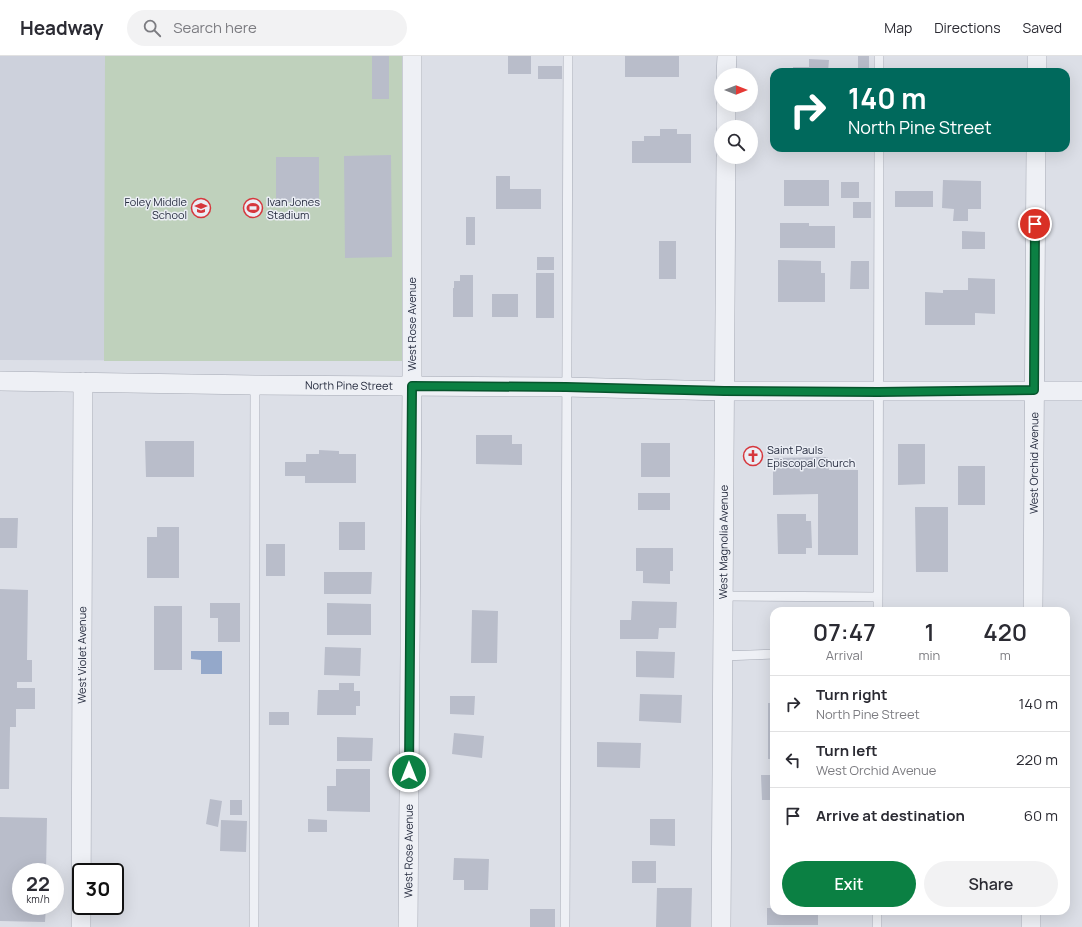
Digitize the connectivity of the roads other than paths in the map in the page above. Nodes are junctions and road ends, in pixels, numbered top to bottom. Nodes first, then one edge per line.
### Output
1 (412, 56) edge
2 (568, 56) edge
3 (727, 56) edge
4 (879, 56) edge
5 (1037, 56) edge
6 (726, 68) edge
7 (879, 68) edge
8 (1036, 68) edge
9 (879, 152) edge
10 (1036, 152) edge
11 (726, 164) edge
12 (0, 382) edge
13 (83, 382) junction
14 (255, 385) junction
15 (412, 386) junction
16 (566, 387) junction
17 (1034, 390) junction
18 (724, 391) junction
19 (1082, 391) edge
20 (878, 392) junction
21 (723, 596) junction
22 (878, 597) junction
23 (878, 607) edge
24 (1033, 607) edge
25 (770, 654) edge
26 (722, 656) junction
27 (877, 915) edge
28 (1031, 915) edge
29 (80, 927) edge
30 (254, 927) edge
31 (408, 927) edge
32 (565, 927) edge
33 (721, 927) edge
34 (877, 927) edge
35 (1031, 927) edge

1 - 15 street, West Rose Avenue
2 - 16 lane
3 - 6 street
4 - 7 lane
5 - 8 street
9 - 20 lane
10 - 17 street, West Orchid Avenue
11 - 18 street, West Magnolia Avenue
12 - 13 street, North Pine Street
13 - 14 street, North Pine Street
13 - 29 street, West Violet Avenue
14 - 15 street, North Pine Street
14 - 30 lane
15 - 16 street, North Pine Street
15 - 31 street, West Rose Avenue
16 - 18 street, North Pine Street
16 - 32 lane
17 - 19 street, North Pine Street
17 - 20 street, North Pine Street
17 - 24 street, West Orchid Avenue
18 - 20 street, North Pine Street
18 - 21 street, West Magnolia Avenue
20 - 22 lane
21 - 22 lane
21 - 26 street, West Magnolia Avenue
22 - 23 lane
25 - 26 lane
26 - 33 street, West Magnolia Avenue
27 - 34 lane
28 - 35 street

